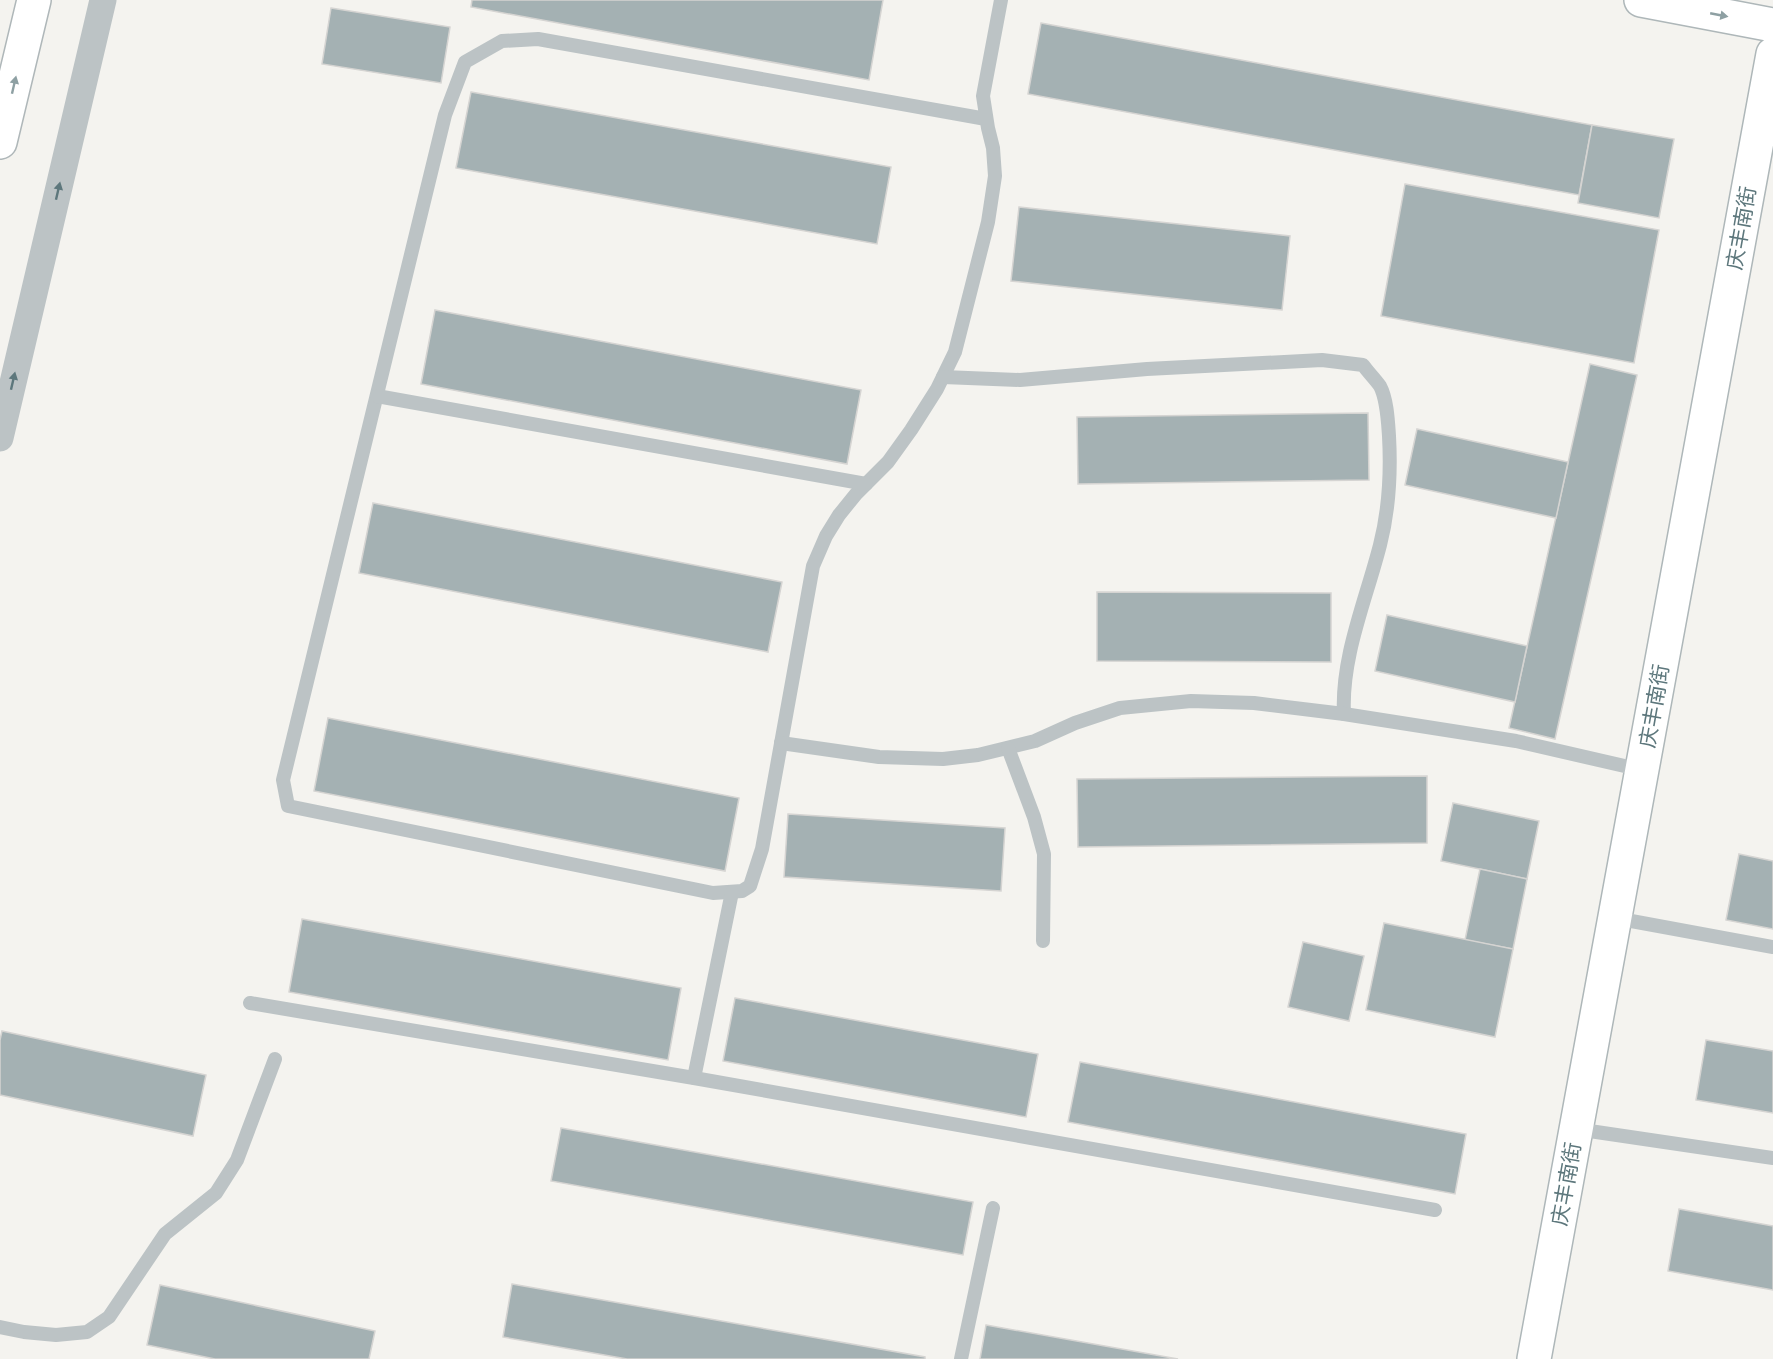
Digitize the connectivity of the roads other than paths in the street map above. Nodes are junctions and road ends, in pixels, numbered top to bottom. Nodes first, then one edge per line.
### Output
1 (34, 0) edge
2 (103, 0) edge
3 (1001, 0) edge
4 (1641, 0) edge
5 (1773, 25) edge
6 (1773, 54) edge
7 (986, 119) junction
8 (0, 142) edge
9 (943, 377) junction
10 (377, 396) junction
11 (0, 438) edge
12 (866, 484) junction
13 (1344, 714) junction
14 (781, 743) junction
15 (1008, 748) junction
16 (1642, 770) junction
17 (732, 892) junction
18 (1615, 918) junction
19 (1043, 941) dead end
20 (1773, 947) edge
21 (250, 1003) dead end
22 (274, 1059) dead end
23 (694, 1078) junction
24 (1576, 1129) junction
25 (1773, 1158) edge
26 (993, 1208) dead end
27 (1435, 1210) dead end
28 (0, 1327) edge
29 (961, 1359) edge
30 (1534, 1359) edge

8 -> 1 street
11 -> 2 street
3 - 7 lane
4 -> 5 street
6 - 16 street, 庆丰南街
7 - 9 lane
7 - 10 lane
9 - 12 lane
9 - 13 lane
10 - 12 lane
10 - 17 lane
12 - 14 lane
13 - 15 lane
13 - 16 lane
14 - 15 lane
14 - 17 lane
15 - 19 lane
16 - 18 street, 庆丰南街
17 - 23 lane
18 - 20 lane
18 - 24 street, 庆丰南街
21 - 23 lane
22 - 28 lane
23 - 27 lane
24 - 25 lane
24 - 30 street, 庆丰南街
26 - 29 lane

